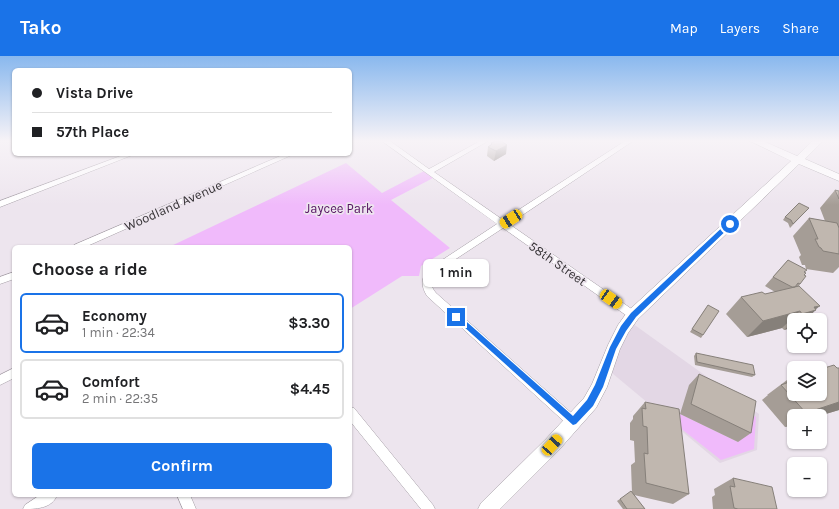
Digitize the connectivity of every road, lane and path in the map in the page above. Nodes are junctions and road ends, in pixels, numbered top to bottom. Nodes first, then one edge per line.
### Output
1 (111, 162) edge
2 (273, 162) edge
3 (414, 162) edge
4 (446, 162) edge
5 (598, 162) edge
6 (796, 162) edge
7 (803, 162) edge
8 (428, 172) junction
9 (839, 178) edge
10 (0, 204) edge
11 (503, 224) junction
12 (82, 245) edge
13 (12, 276) edge
14 (0, 281) edge
15 (633, 315) junction
16 (12, 374) edge
17 (0, 380) edge
18 (352, 414) edge
19 (573, 422) junction
20 (48, 497) edge
21 (184, 497) edge
22 (29, 509) edge
23 (190, 509) edge
24 (429, 509) edge
25 (488, 509) edge

1 - 10 street
2 - 12 street, Woodland Avenue
3 - 8 street, 58th Street
4 - 8 street
5 - 11 street
6 - 15 street
7 - 9 street
8 - 11 street, 58th Street
11 - 15 street, 58th Street
11 - 19 street
13 - 14 street
15 - 19 street
16 - 17 street
18 - 24 street
19 - 25 street
20 - 22 street
21 - 23 street

